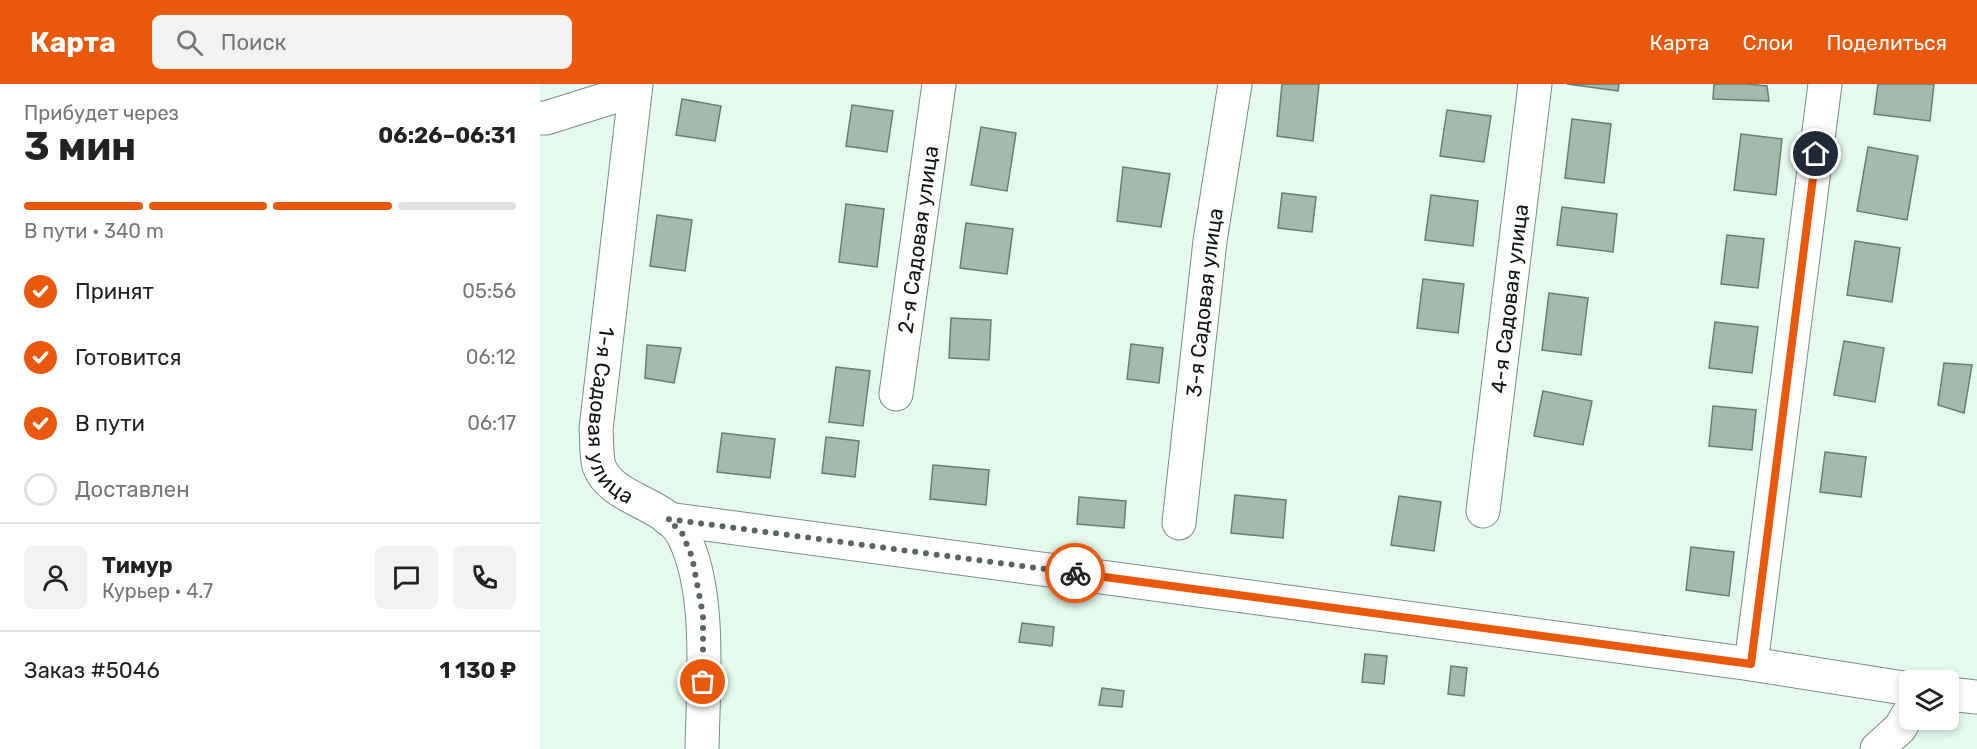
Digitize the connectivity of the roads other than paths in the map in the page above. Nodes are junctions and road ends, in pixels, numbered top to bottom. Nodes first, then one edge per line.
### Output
1 (939, 84) edge
2 (1235, 84) edge
3 (1535, 84) edge
4 (1825, 84) edge
5 (636, 87) edge
6 (540, 118) edge
7 (896, 394) dead end
8 (1483, 511) dead end
9 (668, 519) junction
10 (1179, 523) dead end
11 (1751, 664) junction
12 (1899, 687) edge
13 (1959, 695) edge
14 (1977, 697) edge
15 (1899, 729) edge
16 (702, 749) edge
17 (1877, 749) edge

1 - 7 street, 2-я Садовая улица
2 - 10 street, 3-я Садовая улица
3 - 8 street, 4-я Садовая улица
4 - 11 street
5 - 6 street
5 - 9 street, 1-я Садовая улица
9 - 11 street
9 - 16 street, 1-я Садовая улица
11 - 12 street
13 - 14 street
15 - 17 street

